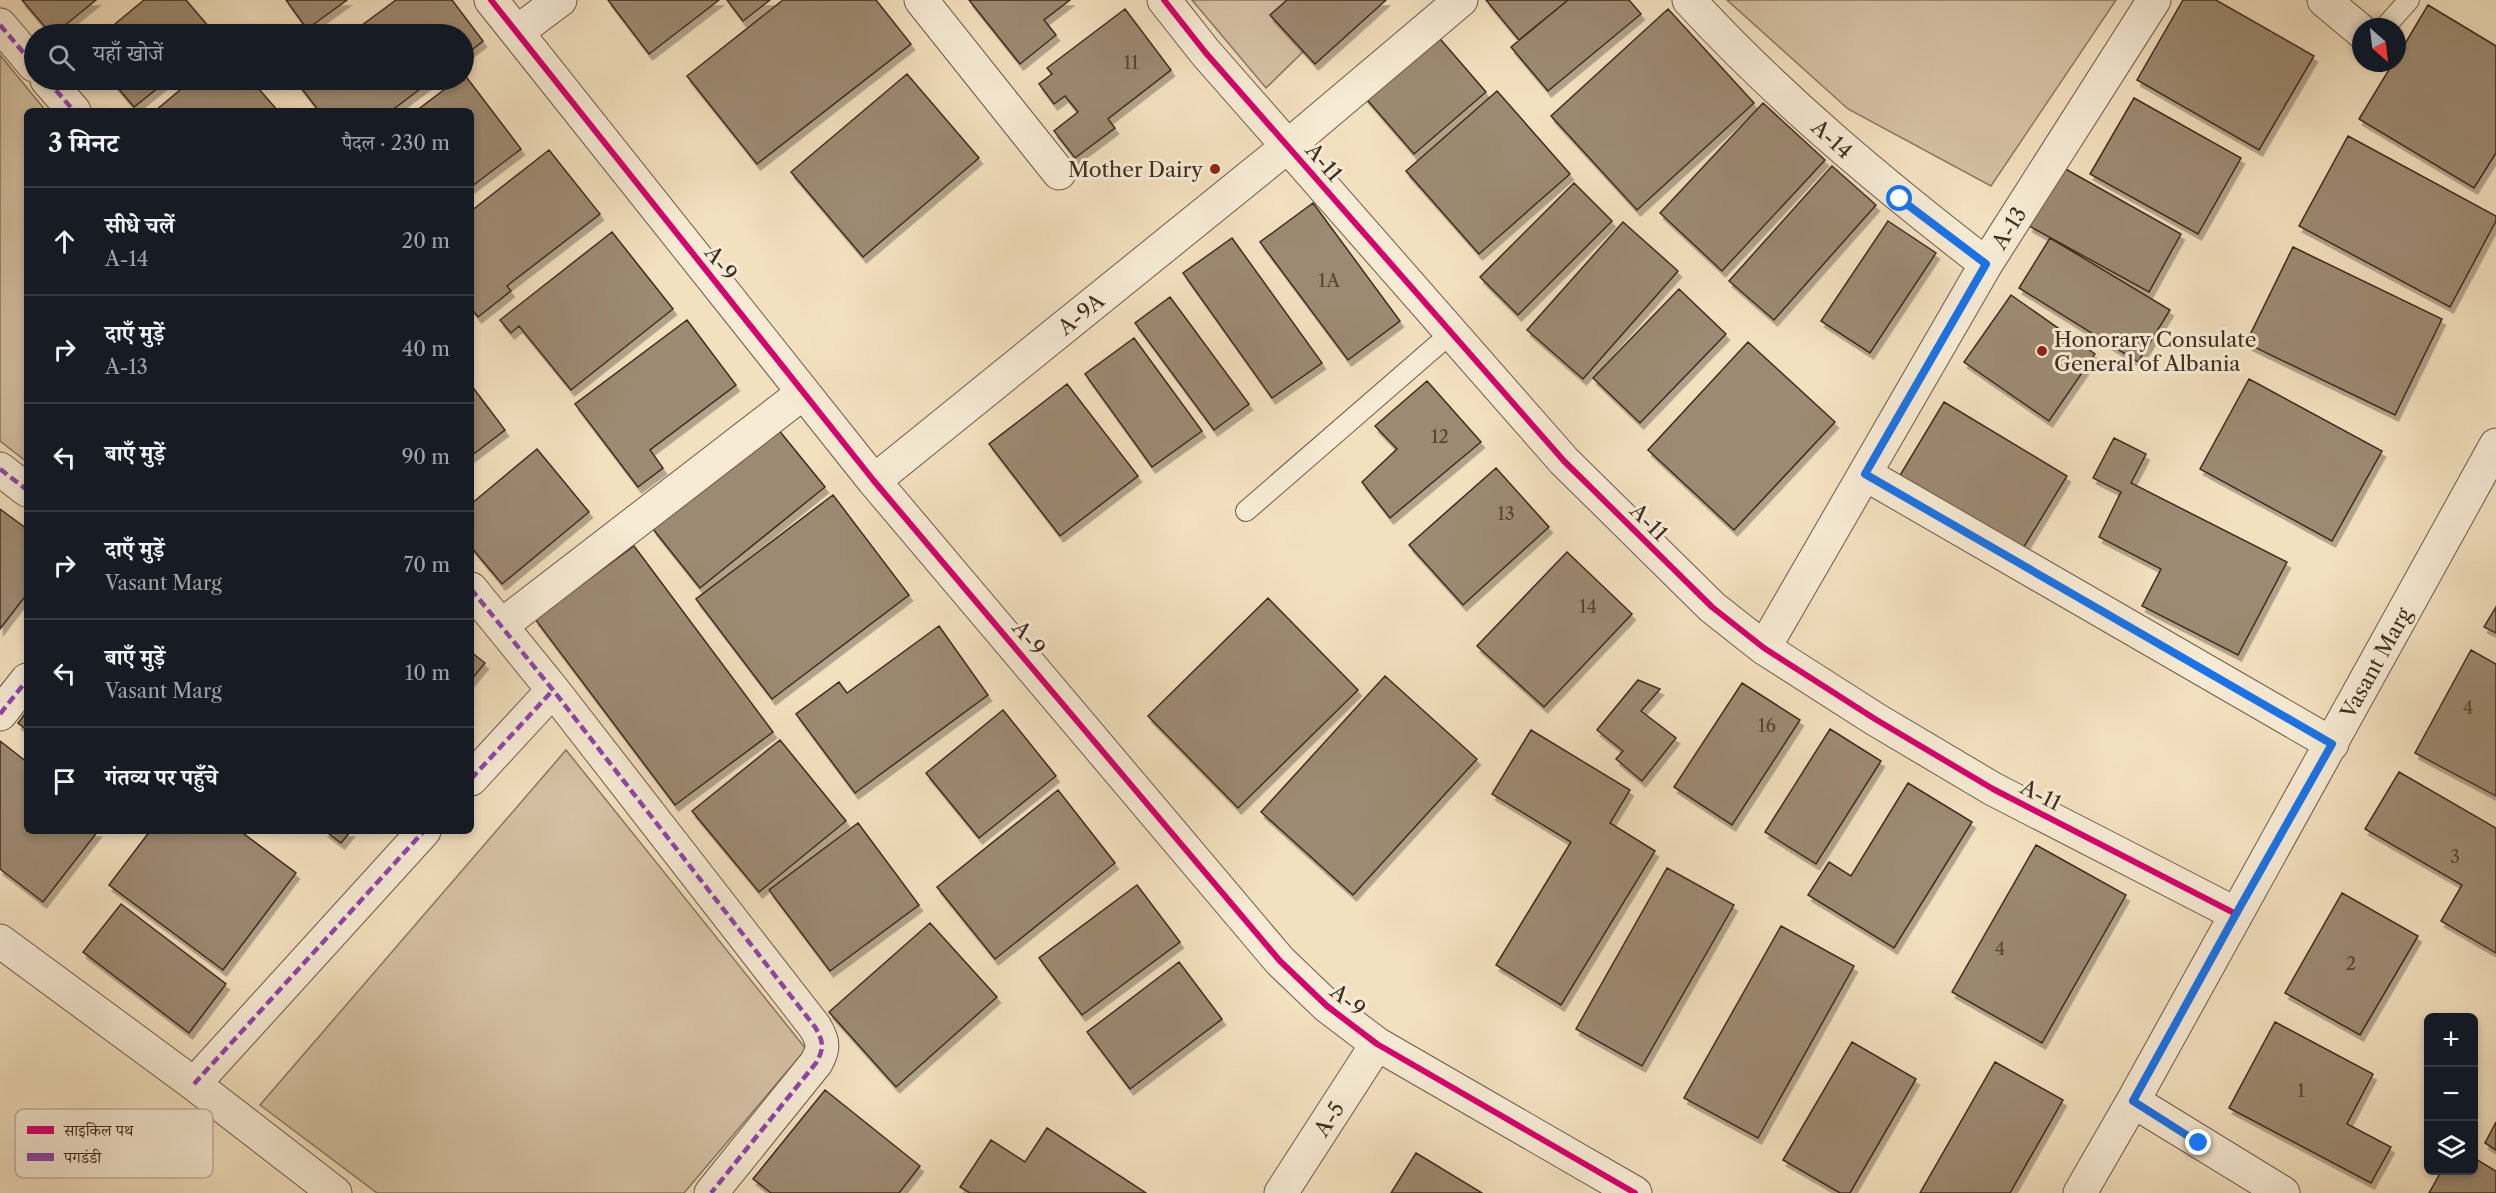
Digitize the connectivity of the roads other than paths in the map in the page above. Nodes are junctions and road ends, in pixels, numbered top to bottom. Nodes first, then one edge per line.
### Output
1 (491, 0) edge
2 (560, 0) edge
3 (921, 0) edge
4 (1164, 0) edge
5 (1461, 0) edge
6 (1689, 0) edge
7 (2154, 0) edge
8 (2324, 0) edge
9 (2409, 0) edge
10 (2393, 18) edge
11 (2352, 23) edge
12 (0, 25) edge
13 (518, 32) junction
14 (24, 53) edge
15 (56, 90) edge
16 (71, 108) edge
17 (1288, 146) junction
18 (1059, 173) dead end
19 (1986, 264) junction
20 (1450, 334) junction
21 (803, 393) junction
22 (2496, 445) edge
23 (0, 469) edge
24 (1865, 474) junction
25 (874, 481) junction
26 (24, 488) edge
27 (1245, 511) dead end
28 (474, 593) edge
29 (501, 626) junction
30 (1764, 648) junction
31 (16, 680) edge
32 (552, 690) junction
33 (0, 714) edge
34 (2332, 744) junction
35 (474, 776) edge
36 (421, 834) edge
37 (2236, 914) junction
38 (0, 941) edge
39 (1377, 1044) junction
40 (194, 1084) junction
41 (2133, 1101) junction
42 (335, 1193) edge
43 (711, 1193) edge
44 (1281, 1193) edge
45 (1635, 1193) edge
46 (2080, 1193) edge
47 (2283, 1193) edge

1 - 13 street, A-9
2 - 13 street
3 - 18 street
4 - 17 street, A-11
5 - 17 street, A-9A
6 - 19 street, A-14
7 - 19 street, A-13
8 - 11 street
9 - 10 lane
12 - 14 street
13 - 21 street, A-9
15 - 16 street
17 - 20 street, A-11
17 - 25 street, A-9A
19 - 24 street, A-13
20 - 27 lane
20 - 30 street, A-11
21 - 25 street, A-9
21 - 29 street
22 - 34 street, Vasant Marg
23 - 26 street
24 - 30 street, A-13
24 - 34 street
25 - 39 street, A-9
28 - 29 street
29 - 32 street
30 - 37 street, A-11
31 - 33 street
32 - 35 street
32 - 43 street
34 - 37 street, Vasant Marg
36 - 40 street
37 - 41 street, Vasant Marg
38 - 40 street
39 - 44 street, A-5
39 - 45 street, A-9
40 - 42 street
41 - 46 street, Vasant Marg
41 - 47 street

